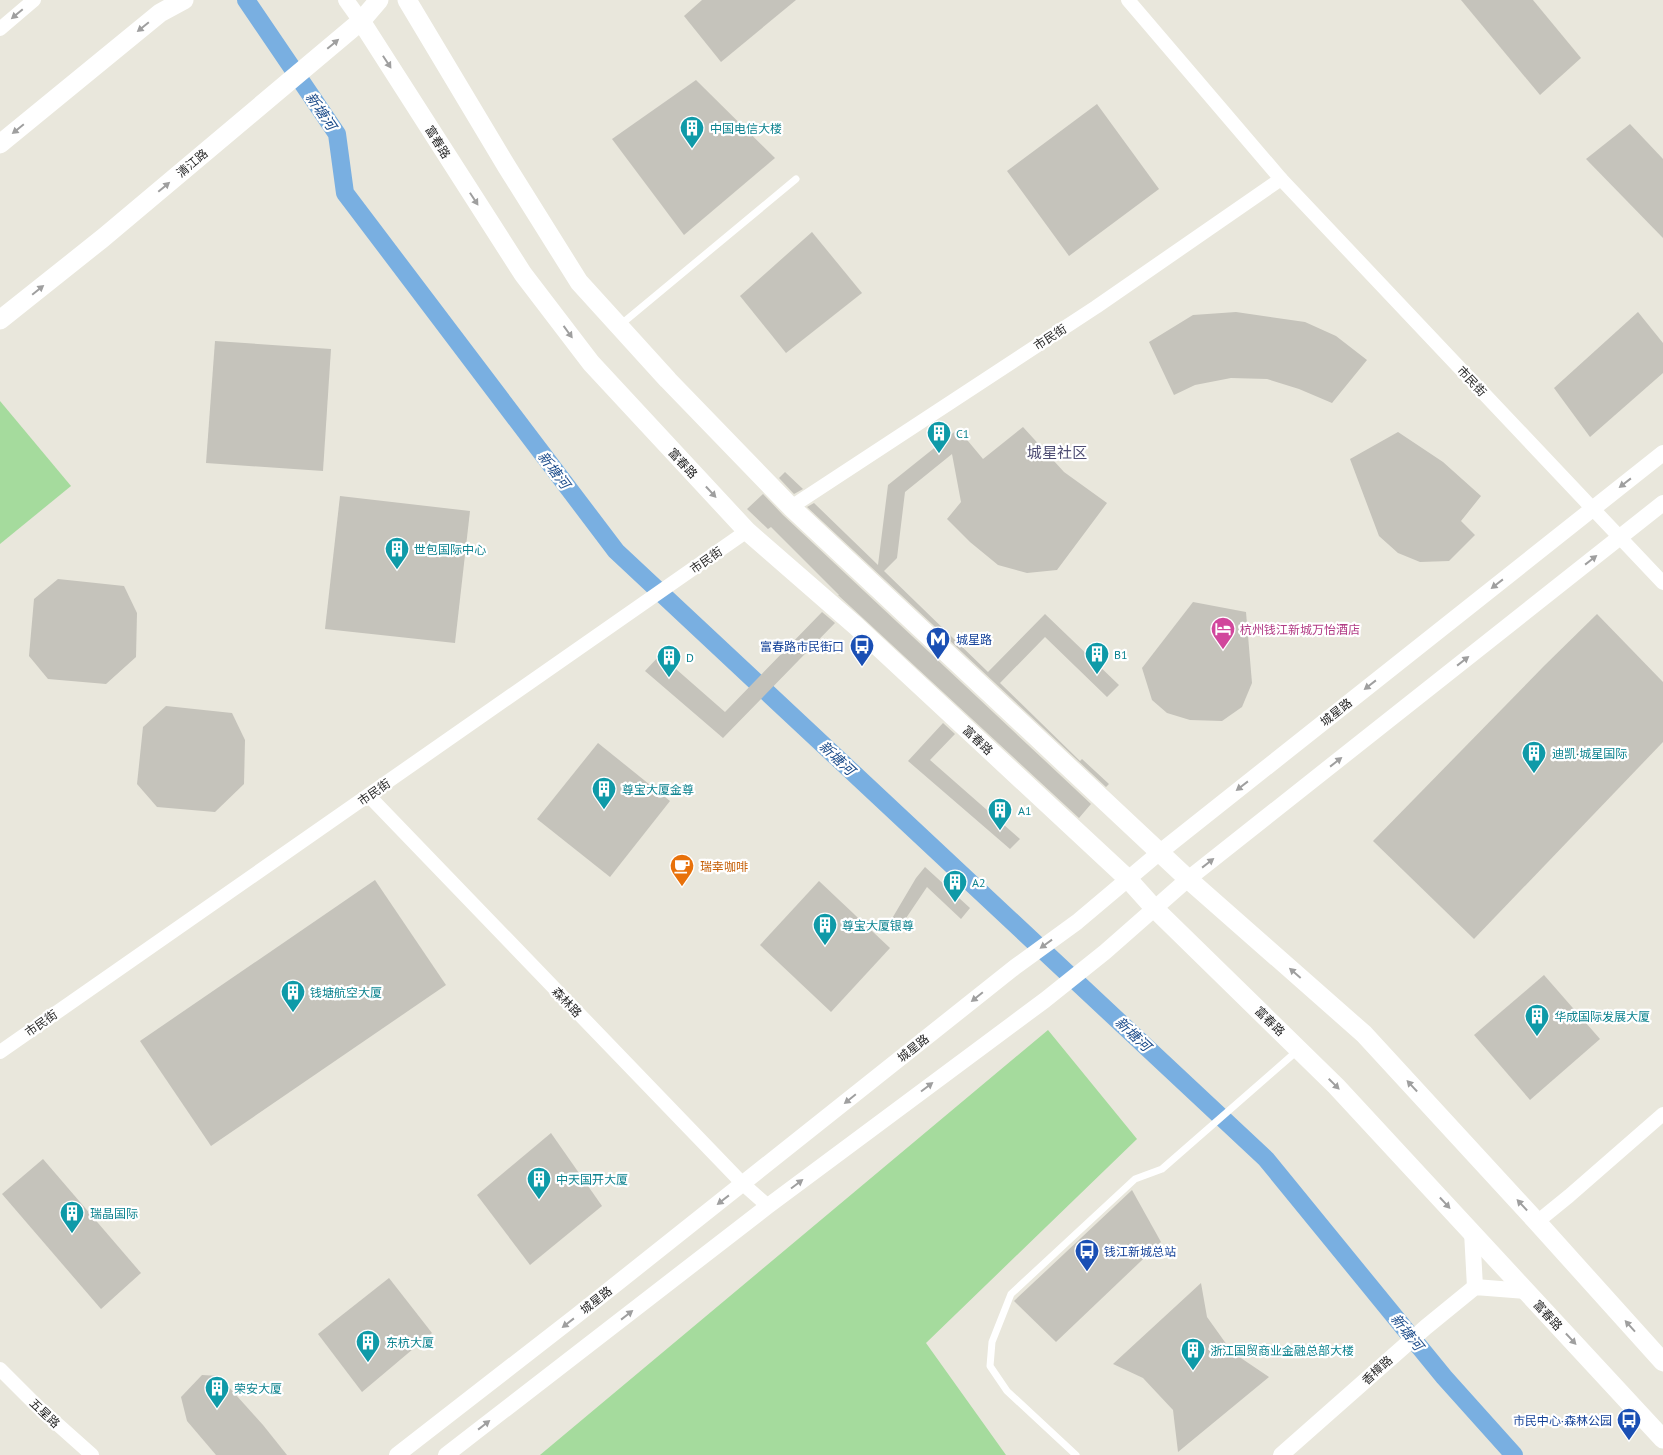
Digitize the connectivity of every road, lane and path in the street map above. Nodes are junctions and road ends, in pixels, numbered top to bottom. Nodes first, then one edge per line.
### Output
1 (34, 0) edge
2 (184, 0) edge
3 (346, 0) edge
4 (379, 0) edge
5 (407, 0) edge
6 (1128, 0) edge
7 (361, 21) junction
8 (0, 29) edge
9 (0, 144) edge
10 (796, 179) dead end
11 (1281, 179) junction
12 (0, 320) edge
13 (619, 326) junction
14 (1663, 453) edge
15 (1663, 503) edge
16 (791, 507) junction
17 (1593, 508) junction
18 (746, 531) junction
19 (1620, 537) junction
20 (1663, 583) edge
21 (369, 796) junction
22 (1160, 852) junction
23 (1128, 879) junction
24 (1188, 879) junction
25 (1154, 908) junction
26 (1299, 1050) junction
27 (0, 1052) edge
28 (1663, 1114) edge
29 (743, 1184) junction
30 (768, 1206) junction
31 (1537, 1222) junction
32 (1472, 1232) junction
33 (1475, 1287) junction
34 (1526, 1291) junction
35 (1663, 1362) edge
36 (0, 1369) edge
37 (1663, 1439) edge
38 (92, 1455) edge
39 (397, 1455) edge
40 (446, 1455) edge
41 (1076, 1455) edge
42 (1281, 1455) edge

1 -> 8 street
2 -> 9 main road
3 - 7 street, 富春路
4 - 7 main road, 清江路
5 - 13 main road
6 - 11 street, 市民街
12 -> 7 main road, 清江路
7 -> 18 main road, 富春路
10 - 13 lane
11 - 16 street, 市民街
11 - 17 street, 市民街
13 - 16 main road
14 -> 17 street, 城星路
15 - 19 street
16 - 22 main road
17 - 19 street, 市民街
17 -> 22 street, 城星路
18 - 21 street, 市民街
18 - 23 main road, 富春路
19 - 20 street, 市民街
24 -> 19 street
21 - 27 street, 市民街
21 - 29 street, 森林路
22 - 23 street, 城星路
22 - 24 main road
23 - 25 main road, 富春路
23 -> 29 street, 城星路
24 - 25 street
31 -> 24 main road
25 - 26 main road, 富春路
30 -> 25 street
26 -> 32 main road, 富春路
26 - 41 lane
28 - 31 street
29 - 30 street, 森林路
29 -> 39 street, 城星路
40 -> 30 street
35 -> 31 main road
32 - 33 street
32 - 34 main road, 富春路
33 - 34 street
33 - 42 street, 香樟路
34 -> 37 main road, 富春路
36 - 38 street, 五星路

